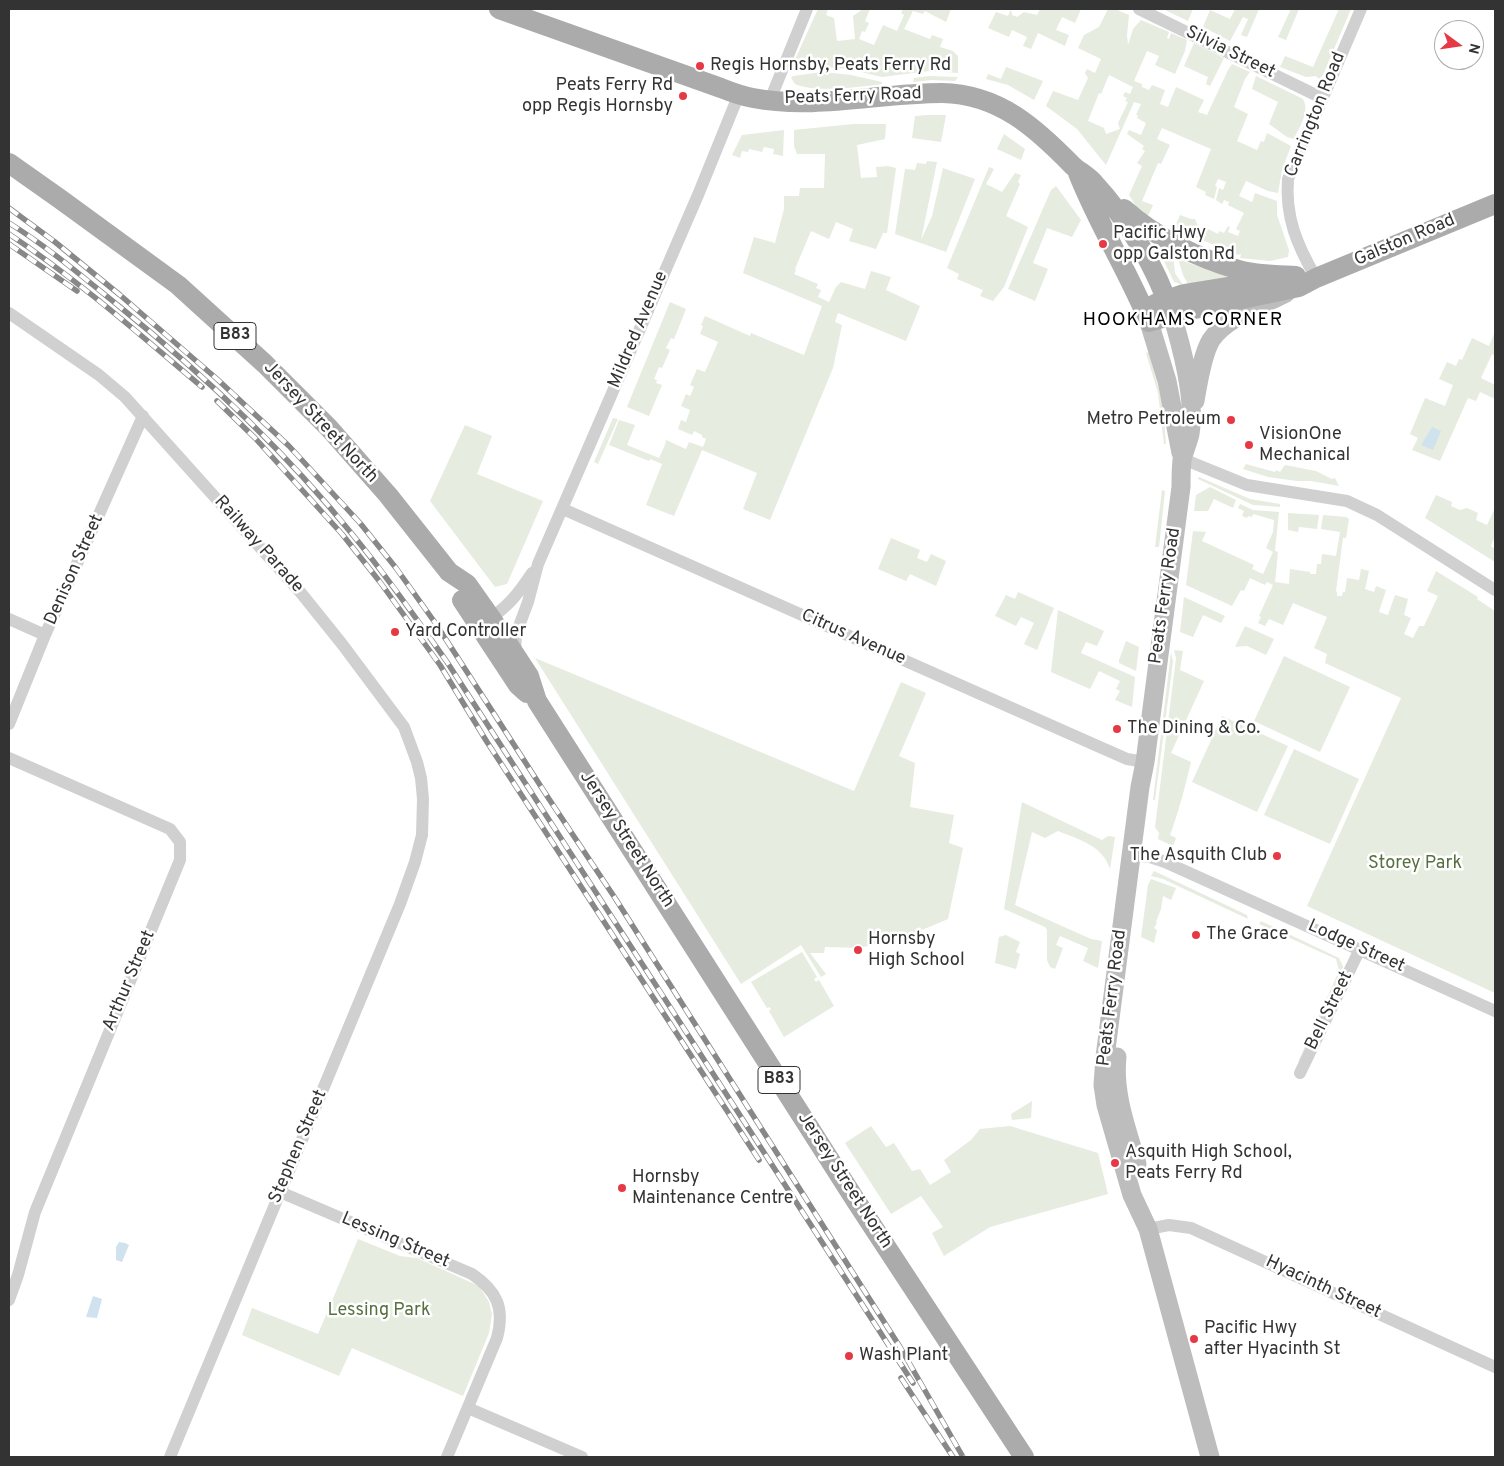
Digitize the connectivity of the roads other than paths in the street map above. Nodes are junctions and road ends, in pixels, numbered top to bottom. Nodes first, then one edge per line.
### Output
1 (499, 9) edge
2 (807, 9) edge
3 (1139, 9) edge
4 (1361, 9) edge
5 (739, 94) junction
6 (1322, 98) junction
7 (770, 100) junction
8 (9, 163) edge
9 (1085, 175) junction
10 (1495, 204) edge
11 (1304, 280) junction
12 (1169, 308) junction
13 (9, 312) edge
14 (1146, 315) junction
15 (143, 416) junction
16 (1190, 433) junction
17 (1182, 459) junction
18 (563, 509) junction
19 (538, 564) junction
20 (1495, 590) edge
21 (9, 619) edge
22 (486, 622) junction
23 (45, 635) junction
24 (514, 653) junction
25 (537, 701) junction
26 (9, 724) edge
27 (9, 758) edge
28 (1145, 762) junction
29 (422, 835) joint
30 (1137, 856) junction
31 (1360, 949) junction
32 (1495, 1011) edge
33 (1300, 1073) dead end
34 (280, 1192) junction
35 (1148, 1229) junction
36 (9, 1300) edge
37 (1495, 1367) edge
38 (468, 1408) junction
39 (170, 1457) edge
40 (447, 1457) edge
41 (582, 1457) edge
42 (1024, 1457) edge
43 (1210, 1457) edge

1 - 5 main road, Peats Ferry Road
2 - 7 street
3 - 6 street, Silvia Street
4 - 6 street, Carrington Road
5 - 7 main road, Peats Ferry Road
5 - 18 street, Mildred Avenue
6 - 11 street, Carrington Road
7 - 9 main road, Peats Ferry Road
8 - 22 main road, Jersey Street North / B83
9 - 11 main road
9 - 12 main road, Peats Ferry Road
9 - 14 main road, Peats Ferry Road
10 - 11 main road, Galston Road
11 - 12 main road, Galston Road
11 - 16 main road
12 - 14 main road, Galston Road
12 - 16 main road, Peats Ferry Road
13 - 15 street, Railway Parade
14 - 17 main road, Peats Ferry Road
15 - 23 street, Denison Street
15 - 29 street, Railway Parade
16 - 17 main road, Peats Ferry Road
17 - 20 street
17 - 28 main road, Peats Ferry Road
18 - 19 street, Mildred Avenue
18 - 28 street, Citrus Avenue
19 - 22 street, Mildred Avenue
19 - 24 street, Mildred Avenue
21 - 23 street
22 - 24 main road, Jersey Street North / B83
22 - 25 main road, Jersey Street North / B83
23 - 26 street, Denison Street
24 - 25 main road, Jersey Street North / B83
25 - 42 main road, Jersey Street North / B83
27 - 36 street, Arthur Street
28 - 30 main road, Peats Ferry Road
29 - 34 street, Stephen Street
30 - 31 street, Lodge Street
30 - 35 main road, Peats Ferry Road
31 - 32 street, Lodge Street
31 - 33 street, Bell Street
34 - 38 street, Lessing Street
34 - 39 street, Stephen Street
35 - 37 street, Hyacinth Street
35 - 43 main road, Peats Ferry Road
38 - 40 street
38 - 41 street

